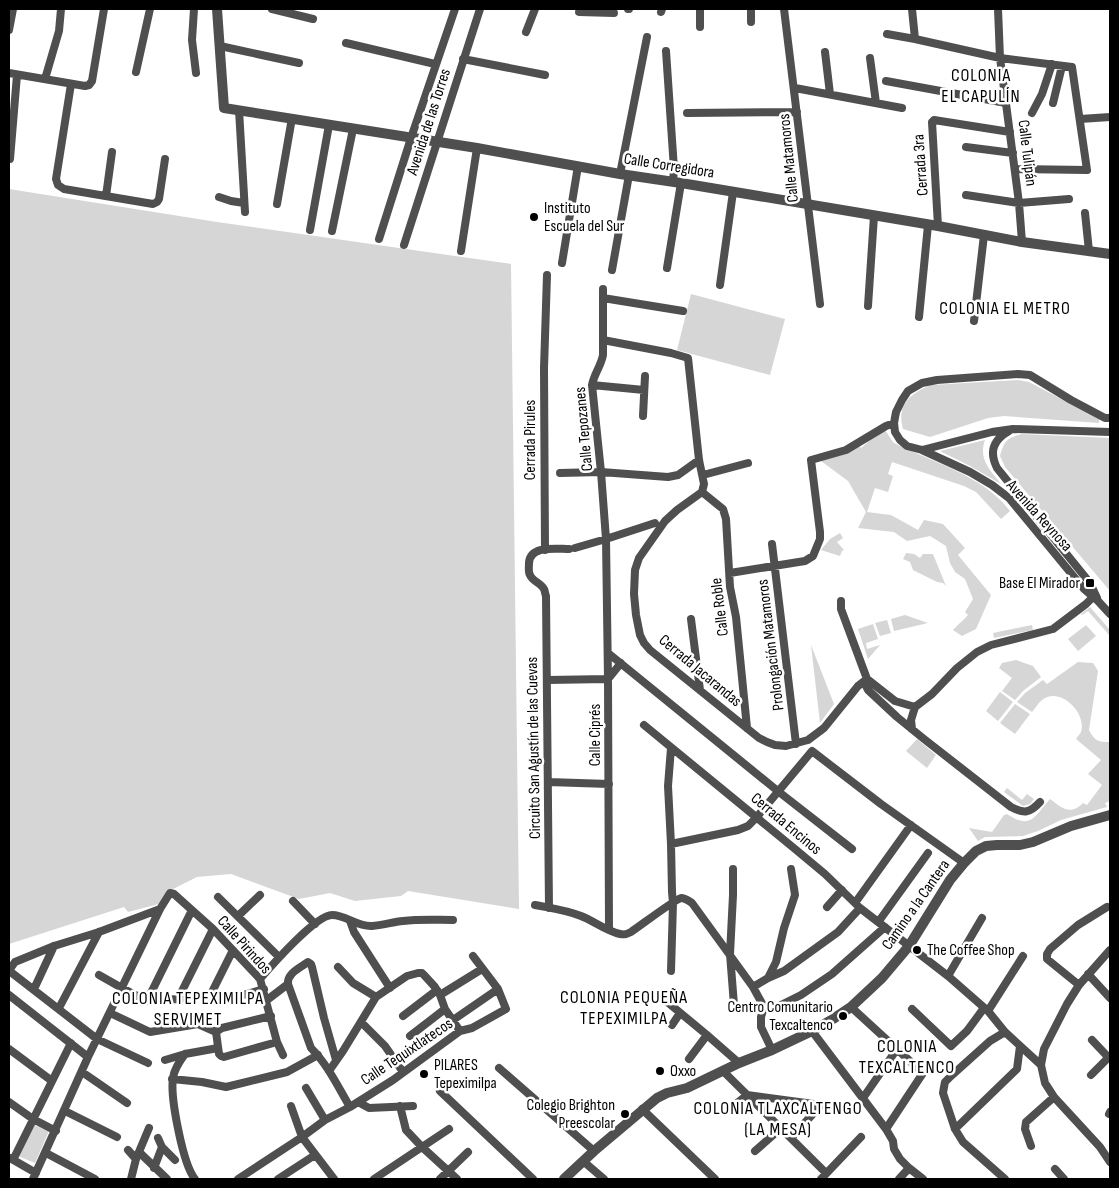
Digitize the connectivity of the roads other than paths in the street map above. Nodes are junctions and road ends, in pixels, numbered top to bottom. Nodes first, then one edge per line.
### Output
1 (13, 9) edge
2 (61, 9) edge
3 (104, 9) edge
4 (150, 9) edge
5 (194, 9) edge
6 (217, 9) edge
7 (272, 9) edge
8 (455, 9) edge
9 (480, 9) edge
10 (534, 9) edge
11 (700, 9) edge
12 (751, 9) edge
13 (784, 9) edge
14 (912, 9) edge
15 (998, 9) edge
16 (598, 11) edge
17 (579, 12) dead end
18 (614, 13) dead end
19 (313, 18) dead end
20 (751, 22) dead end
21 (700, 27) dead end
22 (9, 30) edge
23 (526, 32) dead end
24 (887, 34) dead end
25 (646, 37) dead end
26 (914, 39) junction
27 (346, 43) dead end
28 (220, 46) junction
29 (666, 51) dead end
30 (825, 52) dead end
31 (870, 58) dead end
32 (1000, 58) junction
33 (463, 59) junction
34 (299, 62) dead end
35 (435, 64) junction
36 (1052, 64) junction
37 (1062, 66) junction
38 (136, 72) dead end
39 (9, 73) edge
40 (196, 74) dead end
41 (17, 75) junction
42 (545, 75) dead end
43 (44, 79) junction
44 (886, 81) dead end
45 (71, 84) junction
46 (794, 88) junction
47 (830, 94) junction
48 (876, 103) junction
49 (1006, 103) junction
50 (1053, 103) dead end
51 (902, 108) dead end
52 (239, 110) junction
53 (797, 112) junction
54 (687, 113) dead end
55 (1032, 113) dead end
56 (1110, 116) edge
57 (292, 118) junction
58 (1080, 119) junction
59 (329, 125) junction
60 (354, 129) junction
61 (1010, 132) junction
62 (411, 138) junction
63 (437, 142) junction
64 (966, 147) dead end
65 (477, 148) junction
66 (112, 152) dead end
67 (1013, 153) junction
68 (10, 159) edge
69 (165, 159) dead end
70 (578, 166) junction
71 (1014, 169) junction
72 (624, 174) junction
73 (677, 182) junction
74 (734, 192) junction
75 (966, 195) dead end
76 (106, 196) junction
77 (219, 197) dead end
78 (1069, 199) dead end
79 (244, 203) junction
80 (1019, 203) junction
81 (277, 204) dead end
82 (808, 205) junction
83 (245, 212) dead end
84 (1085, 213) dead end
85 (874, 216) junction
86 (928, 225) junction
87 (938, 226) junction
88 (310, 230) dead end
89 (332, 231) dead end
90 (984, 235) junction
91 (379, 239) dead end
92 (1022, 242) junction
93 (404, 245) dead end
94 (461, 251) dead end
95 (1089, 251) junction
96 (1110, 254) edge
97 (562, 263) dead end
98 (667, 268) dead end
99 (612, 270) dead end
100 (547, 275) dead end
101 (720, 285) dead end
102 (820, 304) dead end
103 (868, 306) dead end
104 (683, 311) dead end
105 (919, 317) dead end
106 (974, 321) dead end
107 (603, 340) junction
108 (645, 376) dead end
109 (592, 385) junction
110 (644, 390) junction
111 (643, 416) dead end
112 (1110, 418) edge
113 (894, 423) junction
114 (1012, 429) junction
115 (1110, 432) edge
116 (922, 450) junction
117 (699, 460) junction
118 (748, 463) dead end
119 (601, 472) junction
120 (560, 473) dead end
121 (703, 475) junction
122 (702, 492) junction
123 (654, 523) dead end
124 (606, 539) junction
125 (772, 544) dead end
126 (545, 550) junction
127 (776, 566) junction
128 (730, 573) junction
129 (1096, 598) junction
130 (841, 601) dead end
131 (1110, 614) edge
132 (691, 619) dead end
133 (608, 652) junction
134 (621, 663) junction
135 (608, 679) junction
136 (547, 680) junction
137 (867, 680) junction
138 (700, 690) junction
139 (916, 707) junction
140 (644, 724) dead end
141 (747, 728) junction
142 (912, 729) junction
143 (796, 744) junction
144 (671, 748) junction
145 (548, 782) junction
146 (609, 784) junction
147 (779, 792) junction
148 (1040, 802) dead end
149 (1110, 815) edge
150 (756, 818) junction
151 (911, 825) junction
152 (671, 844) junction
153 (852, 849) dead end
154 (928, 853) dead end
155 (964, 863) junction
156 (732, 869) dead end
157 (791, 869) dead end
158 (842, 890) junction
159 (260, 895) dead end
160 (218, 897) dead end
161 (293, 901) dead end
162 (673, 903) junction
163 (535, 905) dead end
164 (858, 905) junction
165 (828, 907) dead end
166 (1107, 907) dead end
167 (549, 908) junction
168 (160, 909) junction
169 (192, 910) junction
170 (238, 916) junction
171 (982, 918) dead end
172 (453, 920) dead end
173 (350, 921) junction
174 (314, 924) junction
175 (882, 924) junction
176 (213, 929) junction
177 (609, 930) junction
178 (99, 932) junction
179 (54, 946) junction
180 (908, 946) junction
181 (233, 950) junction
182 (1110, 950) edge
183 (730, 954) junction
184 (473, 956) dead end
185 (1023, 956) dead end
186 (279, 957) junction
187 (338, 967) dead end
188 (10, 969) edge
189 (482, 969) junction
190 (672, 971) dead end
191 (1088, 974) junction
192 (99, 975) dead end
193 (948, 976) junction
194 (768, 978) junction
195 (260, 979) junction
196 (288, 984) junction
197 (1079, 985) junction
198 (753, 987) junction
199 (122, 988) junction
200 (390, 988) junction
201 (34, 989) junction
202 (264, 989) junction
203 (498, 989) junction
204 (438, 993) junction
205 (9, 995) edge
206 (376, 997) junction
207 (178, 998) junction
208 (209, 998) junction
209 (1110, 998) edge
210 (266, 1000) junction
211 (147, 1001) junction
212 (666, 1001) dead end
213 (734, 1005) dead end
214 (764, 1007) junction
215 (850, 1007) junction
216 (59, 1008) junction
217 (445, 1009) junction
218 (912, 1009) dead end
219 (986, 1009) junction
220 (110, 1013) junction
221 (680, 1013) junction
222 (271, 1016) junction
223 (403, 1016) dead end
224 (453, 1020) junction
225 (362, 1022) junction
226 (672, 1025) dead end
227 (460, 1031) junction
228 (812, 1031) junction
229 (216, 1032) junction
230 (1005, 1032) junction
231 (707, 1035) junction
232 (410, 1036) dead end
233 (98, 1039) junction
234 (1092, 1040) dead end
235 (277, 1042) junction
236 (71, 1043) junction
237 (1020, 1046) junction
238 (218, 1048) junction
239 (9, 1049) edge
240 (898, 1049) junction
241 (772, 1050) junction
242 (185, 1054) junction
243 (318, 1055) junction
244 (88, 1057) junction
245 (1109, 1057) edge
246 (689, 1059) dead end
247 (164, 1060) dead end
248 (336, 1060) junction
249 (148, 1063) dead end
250 (740, 1063) junction
251 (1041, 1064) junction
252 (499, 1068) dead end
253 (329, 1071) junction
254 (723, 1071) junction
255 (82, 1072) junction
256 (287, 1072) junction
257 (403, 1072) junction
258 (1090, 1075) dead end
259 (172, 1079) junction
260 (52, 1081) junction
261 (306, 1088) dead end
262 (440, 1091) dead end
263 (747, 1095) junction
264 (1054, 1097) junction
265 (863, 1098) junction
266 (9, 1102) edge
267 (358, 1102) junction
268 (127, 1103) dead end
269 (291, 1106) dead end
270 (350, 1106) junction
271 (400, 1106) junction
272 (412, 1106) dead end
273 (732, 1107) dead end
274 (642, 1109) junction
275 (64, 1111) junction
276 (33, 1119) junction
277 (325, 1120) junction
278 (149, 1128) dead end
279 (781, 1128) junction
280 (886, 1128) junction
281 (449, 1129) dead end
282 (955, 1129) junction
283 (56, 1131) junction
284 (118, 1137) dead end
285 (302, 1137) junction
286 (862, 1137) dead end
287 (158, 1138) dead end
288 (791, 1138) junction
289 (1032, 1146) dead end
290 (162, 1147) junction
291 (422, 1147) junction
292 (128, 1150) dead end
293 (756, 1150) dead end
294 (594, 1151) junction
295 (46, 1152) junction
296 (468, 1152) dead end
297 (137, 1155) junction
298 (315, 1155) junction
299 (11, 1158) edge
300 (175, 1160) dead end
301 (583, 1161) junction
302 (1110, 1162) edge
303 (154, 1168) junction
304 (909, 1168) junction
305 (1055, 1169) dead end
306 (449, 1171) junction
307 (826, 1173) junction
308 (35, 1176) edge
309 (191, 1178) edge
310 (95, 1179) edge
311 (131, 1179) edge
312 (167, 1179) edge
313 (238, 1179) edge
314 (278, 1179) edge
315 (334, 1179) edge
316 (374, 1179) edge
317 (440, 1179) edge
318 (457, 1179) edge
319 (532, 1179) edge
320 (564, 1179) edge
321 (604, 1179) edge
322 (715, 1179) edge
323 (821, 1179) edge
324 (899, 1179) edge
325 (922, 1179) edge
326 (1005, 1179) edge
327 (1064, 1179) edge

1 - 22 street
2 - 43 street
3 - 45 street
4 - 38 street
5 - 40 street
6 - 28 street
7 - 19 street
8 - 35 street, Avenida de las Torres
9 - 33 street, Avenida de las Torres
10 - 23 street
11 - 21 street
12 - 20 street
13 - 46 street, Calle Matamoros
14 - 26 street
15 - 32 street, Calle Tulipán
16 - 17 street
16 - 18 street
24 - 26 street
25 - 72 street
26 - 32 street
27 - 35 street
28 - 34 street
28 - 52 street, Calle Corregidora
29 - 73 street
30 - 47 street
31 - 48 street
32 - 36 street
32 - 49 street, Calle Tulipán
33 - 42 street
33 - 63 street, Avenida de las Torres
35 - 62 street, Avenida de las Torres
36 - 37 street
36 - 55 street
37 - 50 street
37 - 58 street
39 - 41 street
41 - 43 street
41 - 68 street
43 - 45 street
44 - 49 street
45 - 76 street
46 - 47 street
46 - 53 street, Calle Matamoros
47 - 48 street
48 - 51 street
49 - 61 street, Calle Tulipán
52 - 57 street, Calle Corregidora
52 - 79 street
53 - 54 street
53 - 82 street, Calle Matamoros
56 - 58 street
57 - 59 street, Calle Corregidora
57 - 81 street
58 - 71 street
59 - 60 street, Calle Corregidora
59 - 88 street
60 - 62 street, Calle Corregidora
60 - 89 street
61 - 67 street, Calle Tulipán
61 - 87 street, Cerrada 3ra
62 - 63 street, Calle Corregidora
62 - 91 street, Avenida de las Torres
63 - 65 street, Calle Corregidora
63 - 93 street, Avenida de las Torres
64 - 67 street
65 - 70 street, Calle Corregidora
65 - 94 street
66 - 76 street
67 - 71 street, Calle Tulipán
69 - 76 street
70 - 72 street, Calle Corregidora
70 - 97 street
71 - 80 street, Calle Tulipán
72 - 73 street, Calle Corregidora
72 - 99 street
73 - 74 street, Calle Corregidora
73 - 98 street
74 - 82 street, Calle Corregidora
74 - 101 street
75 - 80 street
77 - 79 street
78 - 80 street
79 - 83 street
80 - 92 street, Calle Tulipán
82 - 85 street, Calle Corregidora
82 - 102 street, Calle Matamoros
84 - 95 street
85 - 86 street, Calle Corregidora
85 - 103 street
86 - 87 street, Calle Corregidora
86 - 105 street
87 - 90 street, Calle Corregidora
90 - 92 street, Calle Corregidora
90 - 106 street
92 - 95 street, Calle Corregidora
95 - 96 street, Calle Corregidora
100 - 126 street, Cerrada Pirules
104 - 107 street, Calle Tepozanes
107 - 109 street, Calle Tepozanes
107 - 117 street
108 - 110 street
109 - 110 street
109 - 119 street, Calle Tepozanes
110 - 111 street
112 - 113 street
113 - 116 street, Avenida Reynosa
113 - 127 street
114 - 115 street
114 - 116 street
114 - 129 street, Avenida Reynosa
116 - 129 street, Avenida Reynosa
117 - 119 street
117 - 121 street
118 - 121 street
119 - 120 street
119 - 124 street, Calle Tepozanes
121 - 122 street
122 - 128 street, Calle Roble
122 - 138 street, Cerrada Jacarandas
123 - 124 street
124 - 126 street
124 - 133 street, Calle Ciprés
125 - 127 street, Prolongación Matamoros
126 - 136 street, Circuito San Agustín de las Cuevas
127 - 128 street
127 - 143 street, Prolongación Matamoros
128 - 141 street, Calle Roble
129 - 131 street, Avenida Reynosa
129 - 139 street
130 - 137 street
132 - 138 street
133 - 134 street
133 - 135 street, Calle Ciprés
134 - 135 street
134 - 147 street
135 - 136 street
135 - 146 street, Calle Ciprés
136 - 145 street, Circuito San Agustín de las Cuevas
137 - 139 street
137 - 142 street
137 - 143 street, Cerrada Jacarandas
138 - 141 street, Cerrada Jacarandas
139 - 142 street
140 - 144 street, Cerrada Encinos
141 - 143 street, Cerrada Jacarandas
142 - 148 street
144 - 150 street, Cerrada Encinos
144 - 152 street
145 - 146 street
145 - 167 street, Circuito San Agustín de las Cuevas
146 - 177 street, Calle Ciprés
147 - 150 street
147 - 151 street
147 - 153 street
149 - 155 street, Camino a la Cantera
150 - 152 street
150 - 158 street, Cerrada Encinos
151 - 155 street
151 - 164 street
152 - 162 street
154 - 175 street
155 - 180 street, Camino a la Cantera
156 - 183 street
157 - 194 street
158 - 164 street, Cerrada Encinos
158 - 165 street
159 - 170 street
160 - 170 street
161 - 174 street
162 - 177 street
162 - 183 street
162 - 190 street
163 - 167 street
164 - 175 street, Cerrada Encinos
164 - 194 street
166 - 197 street
167 - 177 street
168 - 169 street, Calle Pirindos
168 - 178 street
168 - 199 street
169 - 176 street, Calle Pirindos
169 - 211 street
170 - 186 street
171 - 193 street
172 - 173 street
173 - 174 street
173 - 200 street
174 - 186 street
175 - 180 street, Cerrada Encinos
175 - 214 street
176 - 181 street, Calle Pirindos
176 - 207 street
178 - 179 street
178 - 216 street
179 - 188 street
179 - 201 street
180 - 193 street, Cerrada Encinos
180 - 215 street, Camino a la Cantera
181 - 195 street, Calle Pirindos
181 - 208 street
182 - 191 street
183 - 198 street
183 - 213 street
184 - 189 street
185 - 219 street
186 - 195 street
187 - 206 street
188 - 201 street
189 - 203 street
189 - 204 street
191 - 197 street
191 - 209 street
192 - 199 street
193 - 219 street, Cerrada Encinos
194 - 198 street
195 - 202 street, Calle Pirindos
196 - 210 street
196 - 243 street
196 - 248 street
197 - 251 street
198 - 214 street
199 - 211 street
199 - 220 street
200 - 204 street
200 - 206 street
201 - 216 street
202 - 208 street
202 - 210 street, Calle Pirindos
203 - 224 street
203 - 227 street, Calle Tequixtlatecos
204 - 217 street
204 - 223 street
205 - 236 street
206 - 225 street
207 - 208 street
207 - 211 street
210 - 222 street, Calle Pirindos
212 - 221 street
214 - 241 street
215 - 228 street, Camino a la Cantera
215 - 240 street
216 - 233 street
217 - 224 street
217 - 232 street
218 - 219 street
219 - 230 street, Cerrada Encinos
220 - 229 street
220 - 233 street
221 - 226 street
221 - 231 street
222 - 229 street
222 - 235 street, Calle Pirindos
224 - 227 street
225 - 248 street
225 - 257 street
227 - 257 street, Calle Tequixtlatecos
228 - 241 street, Camino a la Cantera
228 - 265 street
229 - 238 street
230 - 237 street, Cerrada Encinos
230 - 282 street
231 - 246 street
231 - 250 street
233 - 244 street
233 - 249 street
234 - 245 street
235 - 238 street
235 - 256 street, Calle Pirindos
236 - 244 street
236 - 260 street
237 - 251 street, Cerrada Encinos
237 - 282 street
238 - 242 street
239 - 260 street
240 - 265 street
240 - 280 street
241 - 250 street, Camino a la Cantera
242 - 247 street
242 - 259 street
243 - 253 street
243 - 256 street
244 - 255 street
245 - 258 street
248 - 253 street
250 - 254 street, Camino a la Cantera
251 - 264 street
252 - 294 street
253 - 270 street
254 - 263 street
254 - 274 street, Camino a la Cantera
255 - 268 street
255 - 275 street
256 - 259 street
257 - 267 street, Calle Tequixtlatecos
259 - 309 street
260 - 276 street
261 - 277 street
262 - 319 street
263 - 273 street
263 - 279 street
263 - 288 street
264 - 289 street
264 - 302 street
265 - 280 street
266 - 276 street
267 - 270 street, Calle Tequixtlatecos
267 - 271 street
269 - 285 street
270 - 277 street, Calle Tequixtlatecos
271 - 272 street
271 - 291 street
274 - 294 street, Camino a la Cantera
274 - 322 street
275 - 283 street
275 - 284 street
276 - 283 street
276 - 299 street
277 - 285 street, Calle Tequixtlatecos
278 - 297 street
279 - 288 street
279 - 293 street
280 - 304 street
281 - 291 street
282 - 326 street
283 - 295 street
285 - 298 street
285 - 313 street, Calle Tequixtlatecos
286 - 307 street
287 - 290 street
288 - 307 street
290 - 300 street
290 - 303 street
291 - 306 street
291 - 316 street
292 - 297 street
294 - 301 street, Camino a la Cantera
295 - 308 street
295 - 310 street
296 - 306 street
297 - 303 street
297 - 311 street
298 - 314 street
298 - 315 street
299 - 308 street
301 - 320 street, Camino a la Cantera
301 - 321 street
303 - 312 street
304 - 324 street
304 - 325 street
305 - 327 street
306 - 317 street
306 - 318 street
307 - 323 street

